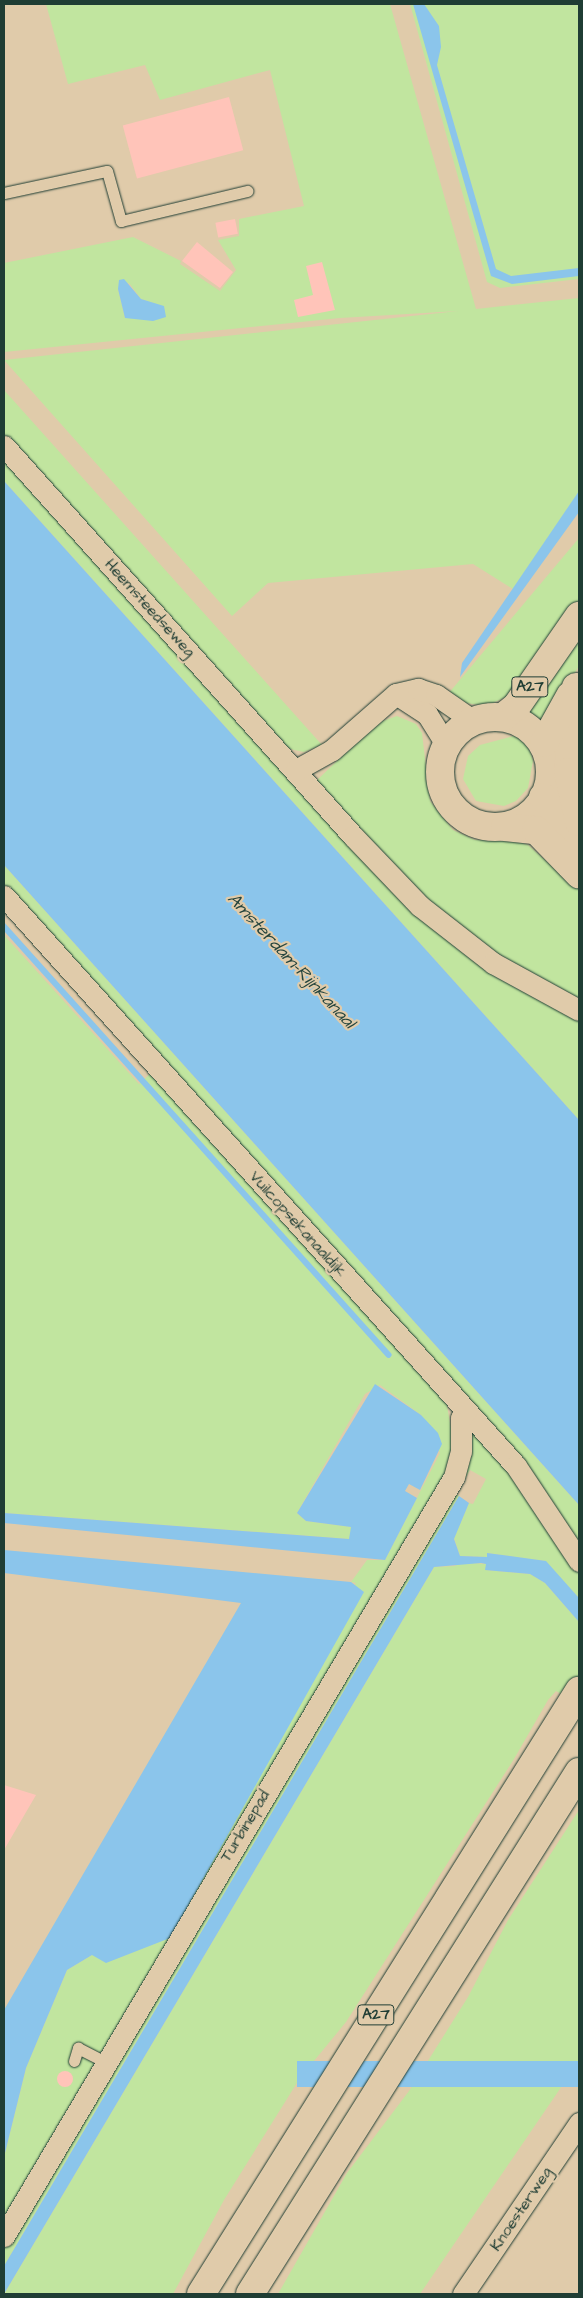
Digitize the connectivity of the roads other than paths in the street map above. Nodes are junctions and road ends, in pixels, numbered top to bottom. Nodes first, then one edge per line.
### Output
1 (246, 191) dead end
2 (4, 193) edge
3 (4, 446) edge
4 (579, 616) edge
5 (578, 685) edge
6 (396, 694) junction
7 (503, 717) junction
8 (475, 722) junction
9 (544, 743) junction
10 (447, 746) junction
11 (296, 770) junction
12 (543, 797) junction
13 (579, 822) edge
14 (505, 827) junction
15 (579, 846) edge
16 (579, 874) edge
17 (4, 896) edge
18 (579, 1010) edge
19 (466, 1411) junction
20 (579, 1561) edge
21 (579, 1692) edge
22 (579, 1772) edge
23 (74, 2060) dead end
24 (106, 2062) junction
25 (579, 2123) edge
26 (4, 2236) edge
27 (202, 2294) edge
28 (250, 2294) edge
29 (463, 2294) edge

1 - 2 lane
3 - 11 street, Heemsteedseweg
4 - 7 main road, A27
5 - 9 main road, A27
5 - 13 main road
6 - 8 street
6 - 10 street
6 - 11 street
7 - 8 main road
7 - 9 main road
8 - 10 main road
9 - 12 main road
10 - 14 main road
11 - 18 street, Heemsteedseweg
12 - 14 main road
12 - 15 main road
14 - 16 main road
17 - 19 street, Vuilcopsekanaaldijk
19 - 20 street, Vuilcopsekanaaldijk
19 - 24 street, Turbinepad
21 - 27 main road, A27
22 - 28 main road, A27
23 - 24 lane
24 - 26 street, Turbinepad
25 - 29 street, Knoesterweg

